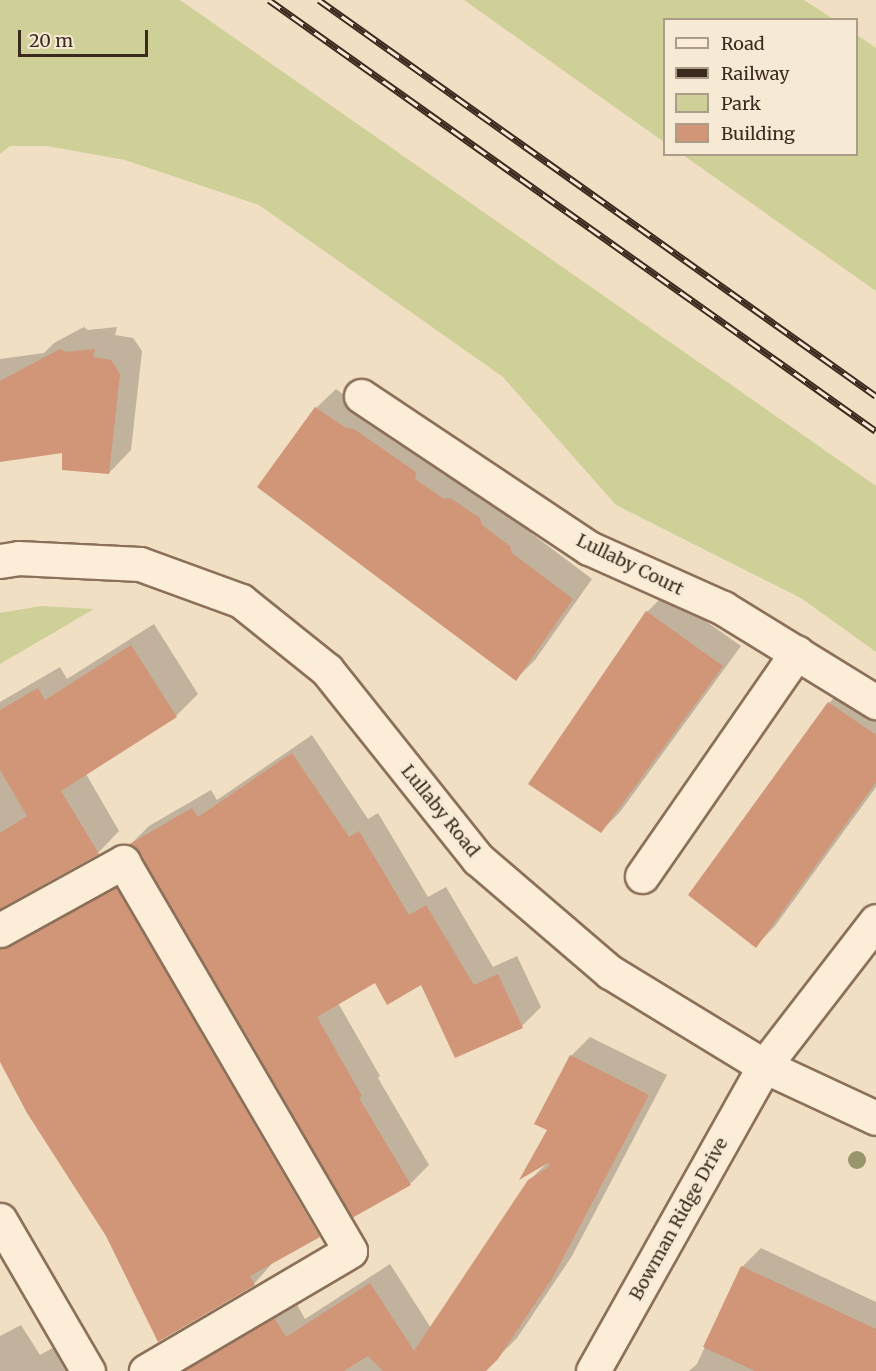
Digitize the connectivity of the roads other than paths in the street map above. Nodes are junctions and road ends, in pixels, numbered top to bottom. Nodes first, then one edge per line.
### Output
1 (361, 396) dead end
2 (0, 561) edge
3 (797, 652) junction
4 (876, 702) edge
5 (642, 876) dead end
6 (876, 921) edge
7 (0, 930) edge
8 (764, 1066) junction
9 (876, 1118) edge
10 (0, 1221) edge
11 (88, 1371) edge
12 (146, 1371) edge
13 (593, 1371) edge

1 - 3 street, Lullaby Court
2 - 8 street, Lullaby Road
3 - 4 street, Lullaby Court
3 - 5 street
6 - 8 street
7 - 12 street
8 - 9 street, Lullaby Road
8 - 13 street, Bowman Ridge Drive
10 - 11 street

